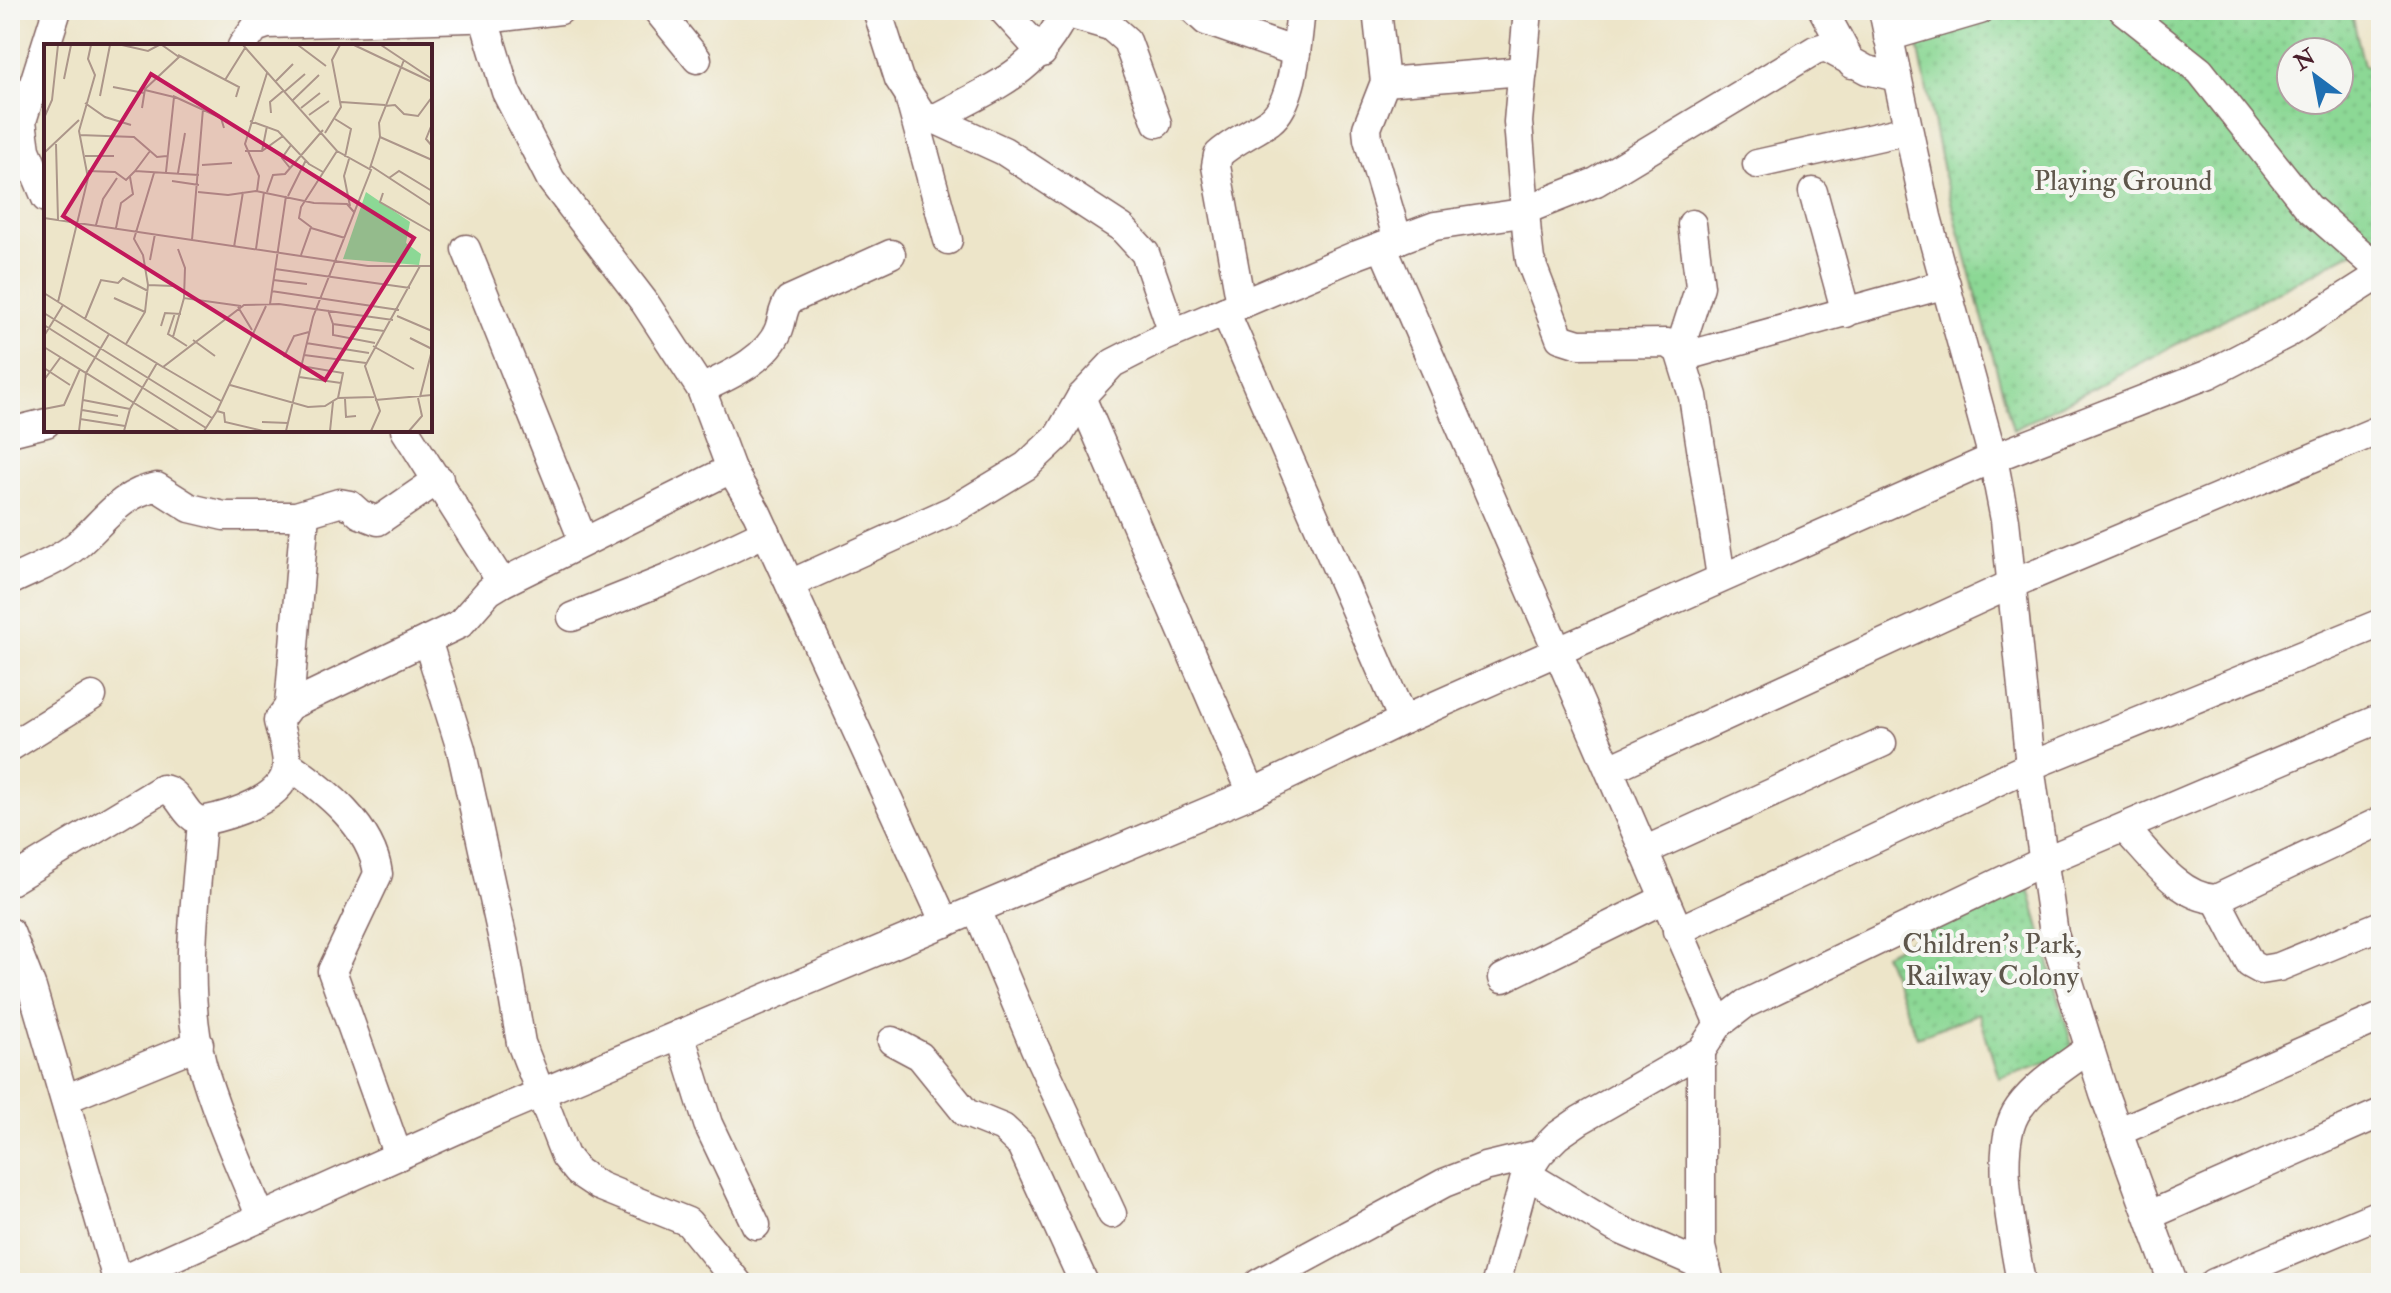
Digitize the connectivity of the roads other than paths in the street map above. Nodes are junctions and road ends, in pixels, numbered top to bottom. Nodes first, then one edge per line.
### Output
1 (57, 10) edge
2 (560, 10) edge
3 (657, 10) edge
4 (877, 10) edge
5 (1003, 10) edge
6 (1194, 10) edge
7 (1301, 10) edge
8 (1377, 10) edge
9 (1528, 10) edge
10 (1823, 10) edge
11 (1980, 10) edge
12 (2123, 10) edge
13 (1066, 12) edge
14 (483, 16) junction
15 (1886, 23) edge
16 (46, 44) edge
17 (243, 44) edge
18 (44, 51) edge
19 (1296, 52) junction
20 (1042, 53) junction
21 (697, 59) dead end
22 (1852, 64) junction
23 (1523, 71) junction
24 (1897, 77) junction
25 (1385, 82) junction
26 (910, 100) junction
27 (932, 120) junction
28 (1157, 123) dead end
29 (1908, 130) junction
30 (27, 147) edge
31 (1757, 164) dead end
32 (1813, 192) dead end
33 (44, 193) edge
34 (1525, 210) junction
35 (1692, 224) dead end
36 (948, 240) dead end
37 (1390, 243) junction
38 (466, 249) dead end
39 (891, 254) dead end
40 (2381, 272) edge
41 (1946, 284) junction
42 (1233, 308) junction
43 (1846, 313) junction
44 (1173, 333) junction
45 (1680, 354) junction
46 (701, 389) junction
47 (1081, 397) junction
48 (44, 424) edge
49 (2381, 429) edge
50 (10, 432) edge
51 (406, 432) edge
52 (1993, 458) junction
53 (731, 469) junction
54 (439, 479) junction
55 (305, 514) junction
56 (766, 532) junction
57 (583, 540) junction
58 (1721, 577) junction
59 (10, 581) edge
60 (502, 583) junction
61 (790, 584) junction
62 (2012, 584) junction
63 (572, 617) dead end
64 (2381, 623) edge
65 (427, 640) junction
66 (1559, 651) junction
67 (92, 696) dead end
68 (289, 706) junction
69 (2381, 718) edge
70 (1403, 720) junction
71 (1882, 743) dead end
72 (10, 747) edge
73 (288, 764) junction
74 (2030, 766) junction
75 (1610, 769) junction
76 (1252, 793) junction
77 (202, 821) junction
78 (2381, 821) edge
79 (2124, 828) junction
80 (1644, 851) junction
81 (2042, 862) junction
82 (10, 881) edge
83 (1664, 899) junction
84 (2216, 899) junction
85 (977, 910) junction
86 (945, 923) junction
87 (2381, 925) edge
88 (1677, 931) junction
89 (10, 932) edge
90 (1503, 978) dead end
91 (2381, 1017) edge
92 (1719, 1024) junction
93 (680, 1034) junction
94 (892, 1041) dead end
95 (199, 1044) junction
96 (2090, 1048) junction
97 (1701, 1051) junction
98 (542, 1093) junction
99 (65, 1099) junction
100 (2381, 1113) edge
101 (2120, 1131) junction
102 (398, 1156) junction
103 (1533, 1164) junction
104 (2381, 1213) edge
105 (1112, 1214) dead end
106 (2150, 1215) junction
107 (261, 1218) junction
108 (756, 1225) dead end
109 (1708, 1275) edge
110 (117, 1283) edge
111 (738, 1283) edge
112 (1084, 1283) edge
113 (1259, 1283) edge
114 (1496, 1283) edge
115 (2021, 1283) edge
116 (2173, 1283) edge
117 (2214, 1283) edge

1 - 16 street
2 - 14 street
3 - 21 street
4 - 26 street
5 - 20 street
6 - 19 street
7 - 19 street
8 - 25 street
9 - 23 street
10 - 22 street
11 - 15 street
12 - 40 street
13 - 20 street
13 - 28 street
14 - 17 street
14 - 46 street
15 - 24 street
18 - 30 street
19 - 42 street
20 - 27 street
22 - 24 street
22 - 34 street
23 - 25 street
23 - 34 street
24 - 29 street
25 - 37 street
26 - 27 street
26 - 36 street
27 - 44 street
29 - 31 street
29 - 41 street
30 - 33 street
32 - 43 street
34 - 37 street
34 - 45 street
35 - 45 street
37 - 42 street
37 - 66 street
38 - 57 street
39 - 46 street
40 - 52 street
41 - 43 street
41 - 52 street
42 - 44 street
42 - 70 street
43 - 45 street
44 - 47 street
45 - 58 street
46 - 53 street
47 - 61 street
47 - 76 street
48 - 50 street
49 - 62 street
51 - 54 street
52 - 58 street
52 - 62 street
53 - 56 street
53 - 57 street
54 - 55 street
54 - 60 street
55 - 59 street
55 - 68 street
56 - 61 street
56 - 63 street
57 - 60 street
58 - 66 street
60 - 65 street
61 - 86 street
62 - 74 street
62 - 75 street
64 - 74 street
65 - 68 street
65 - 98 street
66 - 70 street
66 - 75 street
67 - 72 street
68 - 73 street
69 - 79 street
70 - 76 street
71 - 80 street
73 - 77 street
73 - 102 street
74 - 81 street
74 - 88 street
75 - 80 street
76 - 85 street
77 - 82 street
77 - 95 street
78 - 84 street
79 - 81 street
79 - 84 street
80 - 83 street
81 - 92 street
81 - 96 street
83 - 88 street
83 - 90 street
84 - 87 street
85 - 86 street
85 - 105 street
86 - 93 street
88 - 92 street
89 - 99 street
91 - 101 street
92 - 97 street
93 - 98 street
93 - 108 street
94 - 112 street
95 - 99 street
95 - 107 street
96 - 101 street
96 - 115 street
97 - 103 street
97 - 109 street
98 - 102 street
98 - 111 street
99 - 110 street
100 - 106 street
101 - 106 street
102 - 107 street
103 - 109 street
103 - 113 street
103 - 114 street
104 - 117 street
106 - 116 street
107 - 110 street

